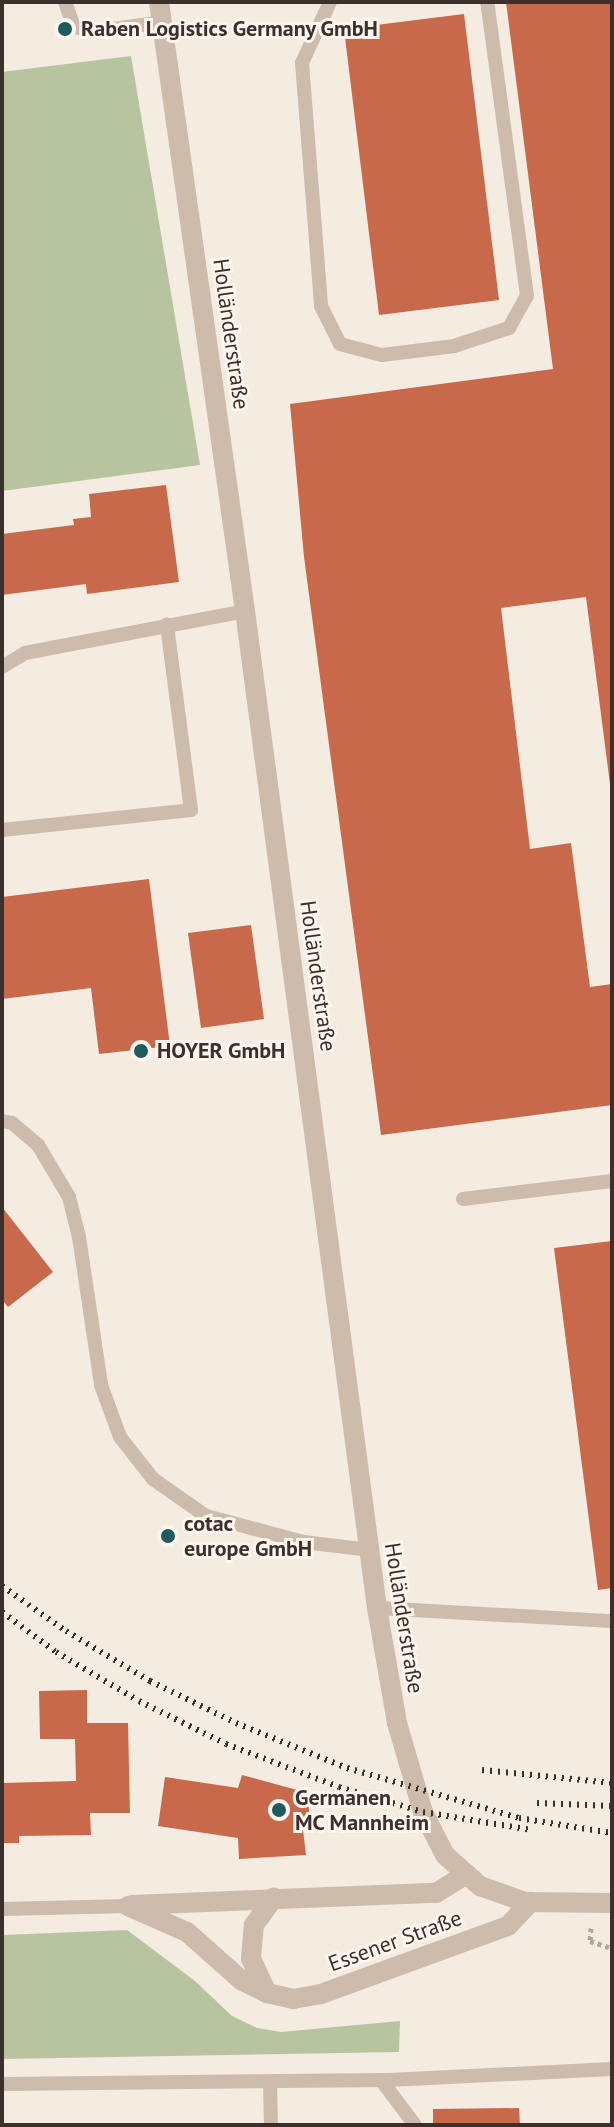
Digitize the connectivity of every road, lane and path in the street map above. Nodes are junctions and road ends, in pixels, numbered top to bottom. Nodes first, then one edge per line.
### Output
1 (65, 2) edge
2 (330, 2) edge
3 (487, 2) edge
4 (161, 12) edge
5 (245, 611) junction
6 (167, 625) junction
7 (2, 667) edge
8 (2, 830) edge
9 (2, 1121) edge
10 (612, 1181) edge
11 (463, 1199) dead end
12 (369, 1550) junction
13 (377, 1608) junction
14 (612, 1621) edge
15 (466, 1874) junction
16 (274, 1897) junction
17 (527, 1902) junction
18 (612, 1903) edge
19 (128, 1906) junction
20 (2, 1909) edge
21 (267, 1993) junction
22 (612, 2069) edge
23 (381, 2080) junction
24 (270, 2082) junction
25 (2, 2084) edge
26 (271, 2125) edge
27 (415, 2125) edge

1 - 4 lane
2 - 3 lane
4 - 5 street, Holländerstraße
5 - 6 lane
5 - 12 street, Holländerstraße
6 - 7 lane
6 - 8 lane
9 - 12 lane
10 - 11 lane
12 - 13 street, Holländerstraße
13 - 14 lane
13 - 15 street, Holländerstraße
15 - 16 street, Essener Straße
15 - 17 street, Holländerstraße
16 - 19 street, Essener Straße
16 - 21 street
17 - 18 street
17 - 21 street, Essener Straße
19 - 20 lane
19 - 21 street, Essener Straße
22 - 23 lane
23 - 24 lane
23 - 27 lane
24 - 25 lane
24 - 26 lane

